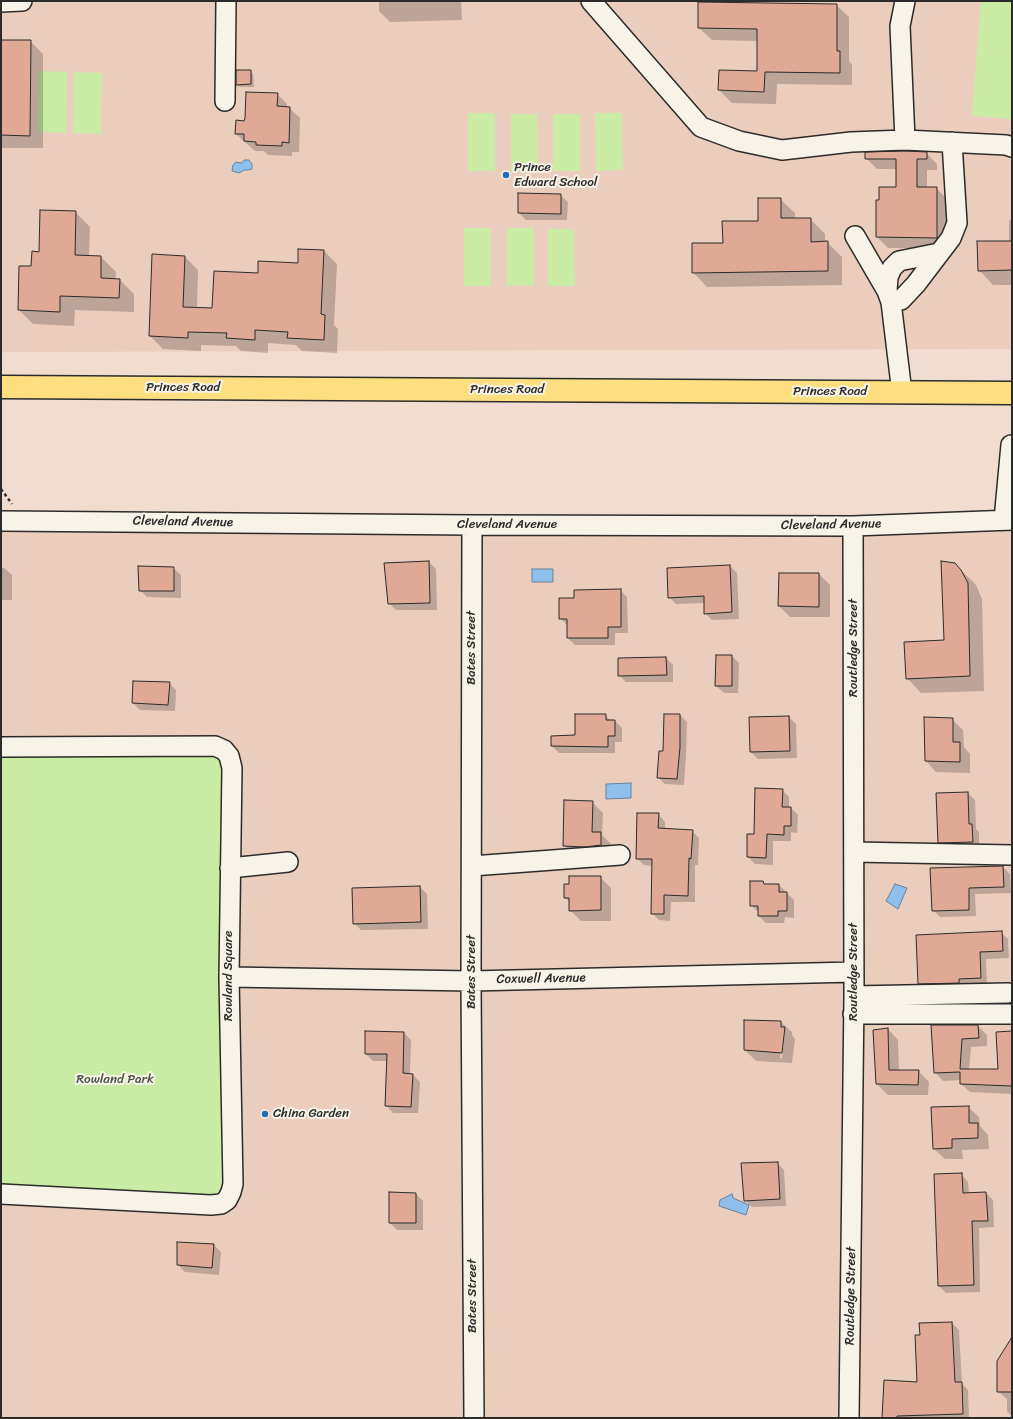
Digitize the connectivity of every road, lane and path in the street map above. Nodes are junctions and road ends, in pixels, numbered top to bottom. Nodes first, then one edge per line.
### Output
1 (22, 1) edge
2 (226, 1) edge
3 (591, 1) edge
4 (905, 1) edge
5 (1, 2) edge
6 (225, 101) dead end
7 (905, 140) junction
8 (952, 142) junction
9 (1012, 147) edge
10 (855, 236) dead end
11 (939, 253) junction
12 (889, 297) junction
13 (1, 387) edge
14 (902, 393) junction
15 (1012, 393) edge
16 (1011, 445) edge
17 (1008, 520) edge
18 (1, 521) edge
19 (472, 525) junction
20 (854, 526) junction
21 (1, 747) edge
22 (854, 852) junction
23 (1012, 855) edge
24 (620, 856) dead end
25 (288, 862) dead end
26 (472, 866) junction
27 (230, 868) junction
28 (854, 972) junction
29 (228, 977) junction
30 (472, 981) junction
31 (1008, 993) dead end
32 (854, 1005) junction
33 (1012, 1014) edge
34 (1, 1194) edge
35 (474, 1418) edge
36 (850, 1418) edge

1 - 5 street
2 - 6 street
3 - 7 street
4 - 7 street
7 - 8 street
8 - 9 street
8 - 11 street
10 - 12 street
11 - 12 street
11 - 12 street
12 - 14 street
13 - 14 main road, Princes Road
14 - 15 main road, Princes Road
16 - 17 street
17 - 20 street, Cleveland Avenue
18 - 19 street, Cleveland Avenue
19 - 20 street, Cleveland Avenue
19 - 26 street, Bates Street
20 - 22 street, Routledge Street
21 - 27 street, Rowland Square
22 - 23 street
22 - 28 street, Routledge Street
24 - 26 street
25 - 27 street
26 - 30 street, Bates Street
27 - 29 street, Rowland Square
28 - 30 street, Coxwell Avenue
28 - 32 street, Routledge Street
29 - 30 street, Coxwell Avenue
29 - 34 street, Rowland Square
30 - 35 street, Bates Street
31 - 32 street
32 - 33 street
32 - 36 street, Routledge Street

